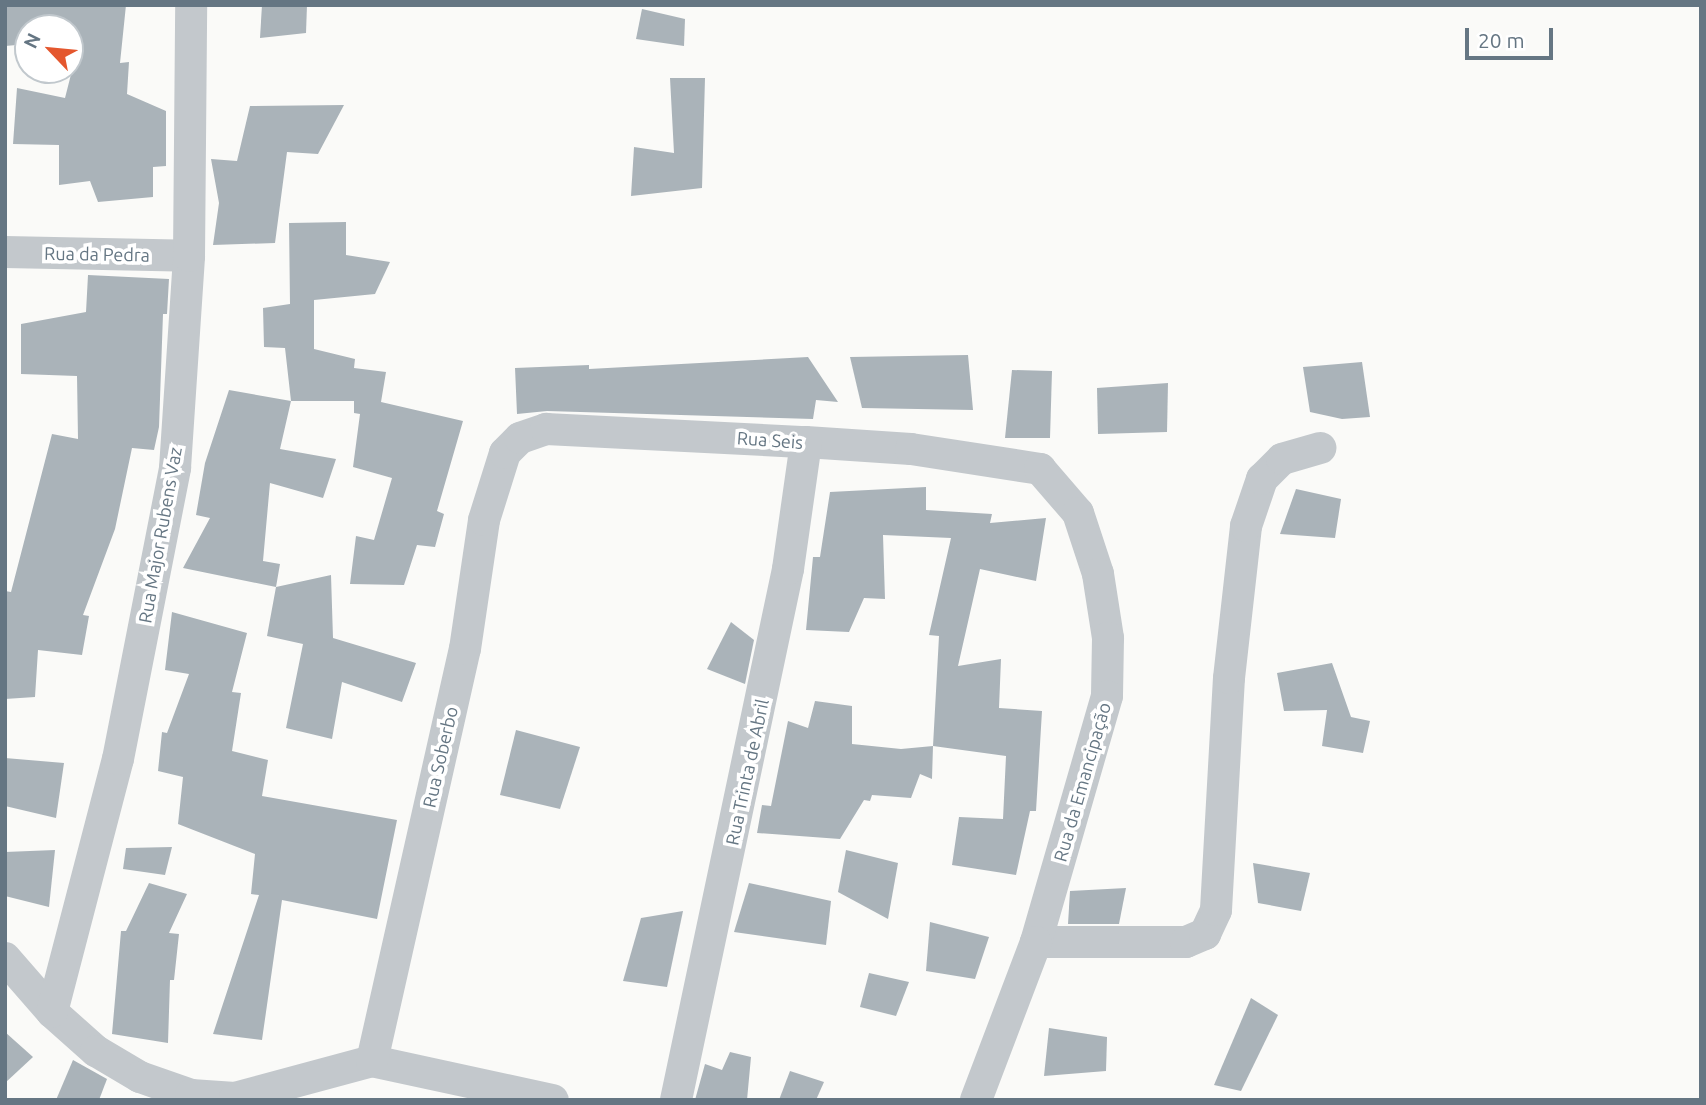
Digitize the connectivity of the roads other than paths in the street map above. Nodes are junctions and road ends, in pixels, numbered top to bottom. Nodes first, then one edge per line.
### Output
1 (191, 5) edge
2 (5, 252) edge
3 (189, 256) junction
4 (806, 442) junction
5 (1320, 449) dead end
6 (505, 453) joint
7 (1040, 469) joint
8 (1036, 942) junction
9 (5, 958) edge
10 (52, 1012) junction
11 (372, 1061) junction
12 (553, 1100) edge
13 (676, 1100) edge
14 (975, 1100) edge

1 - 3 street, Rua Major Rubens Vaz
2 - 3 street, Rua da Pedra
3 - 10 street, Rua Major Rubens Vaz
4 - 6 street, Rua Seis
4 - 7 street, Rua Seis
4 - 13 street, Rua Trinta de Abril
5 - 8 street
6 - 11 street, Rua Soberbo
7 - 8 street, Rua da Emancipação
8 - 14 street, Rua da Emancipação
9 - 10 street
10 - 11 street
11 - 12 street

